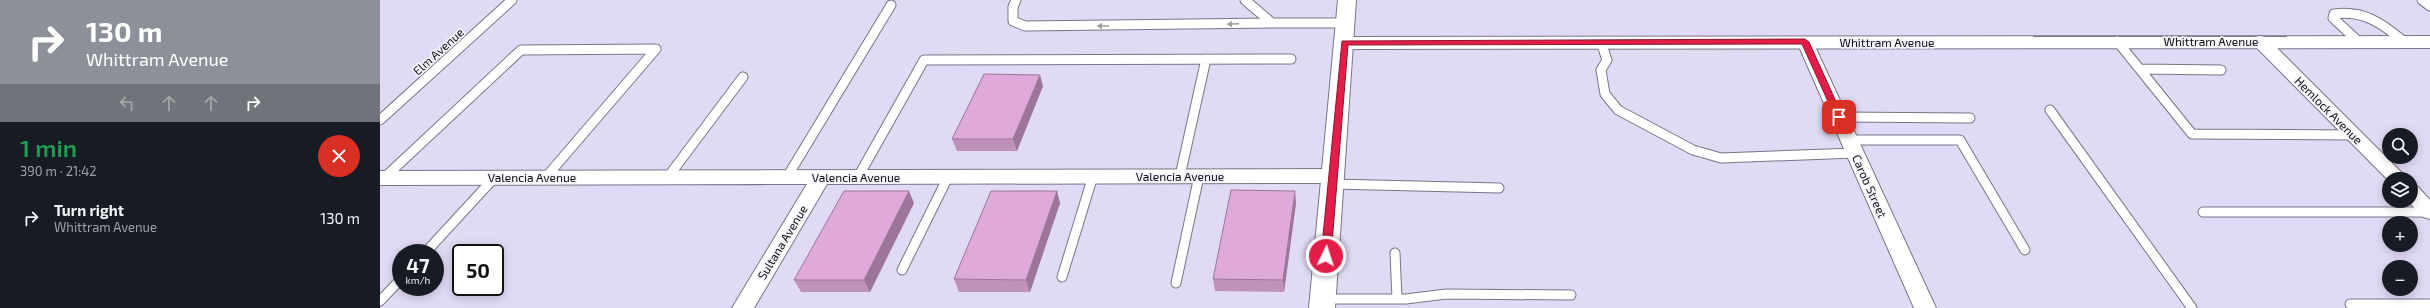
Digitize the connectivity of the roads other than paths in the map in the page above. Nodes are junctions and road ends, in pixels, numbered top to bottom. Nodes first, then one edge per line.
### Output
1 (512, 0) edge
2 (1016, 0) edge
3 (1245, 0) edge
4 (1347, 0) edge
5 (2422, 0) edge
6 (891, 5) dead end
7 (2430, 6) edge
8 (1272, 23) junction
9 (1345, 33) junction
10 (2117, 41) junction
11 (2260, 41) junction
12 (2358, 41) junction
13 (1601, 42) junction
14 (1805, 42) junction
15 (2421, 44) edge
16 (1206, 59) junction
17 (1291, 59) dead end
18 (2140, 69) junction
19 (2221, 70) dead end
20 (742, 77) dead end
21 (2050, 110) dead end
22 (1839, 117) junction
23 (1970, 118) dead end
24 (380, 120) edge
25 (2354, 135) junction
26 (1852, 147) junction
27 (2391, 172) edge
28 (948, 176) junction
29 (1093, 176) junction
30 (1180, 176) junction
31 (1199, 176) junction
32 (546, 177) junction
33 (668, 177) junction
34 (787, 177) junction
35 (821, 177) junction
36 (858, 177) junction
37 (382, 178) edge
38 (495, 178) junction
39 (1331, 180) junction
40 (1499, 188) dead end
41 (2418, 199) edge
42 (2202, 212) dead end
43 (2430, 212) edge
44 (433, 244) edge
45 (2025, 250) dead end
46 (1396, 253) dead end
47 (902, 270) dead end
48 (1062, 277) dead end
49 (1176, 283) dead end
50 (392, 288) edge
51 (1571, 295) dead end
52 (1397, 299) junction
53 (380, 301) edge
54 (1322, 304) edge
55 (2350, 304) dead end
56 (2430, 304) edge
57 (742, 308) edge
58 (1926, 308) edge
59 (2192, 308) edge

1 - 24 lane, Elm Avenue
8 -> 2 lane
3 - 8 lane
4 - 9 street
5 - 7 lane
6 - 34 lane
8 - 9 lane
9 - 13 street, Whittram Avenue
9 - 39 street
10 - 11 street, Whittram Avenue
10 - 14 street, Whittram Avenue
10 - 18 lane
11 - 12 street, Whittram Avenue
11 - 25 street, Hemlock Avenue
12 - 15 street, Whittram Avenue
12 - 15 lane
13 - 14 street, Whittram Avenue
13 - 26 lane
14 - 22 street, Carob Street
16 - 17 lane
16 - 30 lane
16 - 36 lane
18 - 19 lane
18 - 25 lane
20 - 33 lane
21 - 59 lane
22 - 23 lane
22 - 26 street, Carob Street
25 - 27 street, Hemlock Avenue
26 - 45 lane
26 - 58 street, Carob Street
28 - 29 street, Valencia Avenue
28 - 36 street, Valencia Avenue
28 - 47 lane
29 - 30 street, Valencia Avenue
29 - 48 lane
30 - 31 street, Valencia Avenue
31 - 39 street, Valencia Avenue
31 - 49 lane
32 - 33 street, Valencia Avenue
32 - 37 lane
32 - 38 street, Valencia Avenue
33 - 34 street, Valencia Avenue
34 - 35 street, Valencia Avenue
35 - 36 street, Valencia Avenue
35 - 57 street, Sultana Avenue
37 - 38 street, Valencia Avenue
38 - 44 lane
39 - 40 lane
39 - 54 street
41 - 43 street
42 - 43 lane
46 - 52 lane
50 - 53 lane
51 - 52 lane
52 - 54 lane
55 - 56 lane

